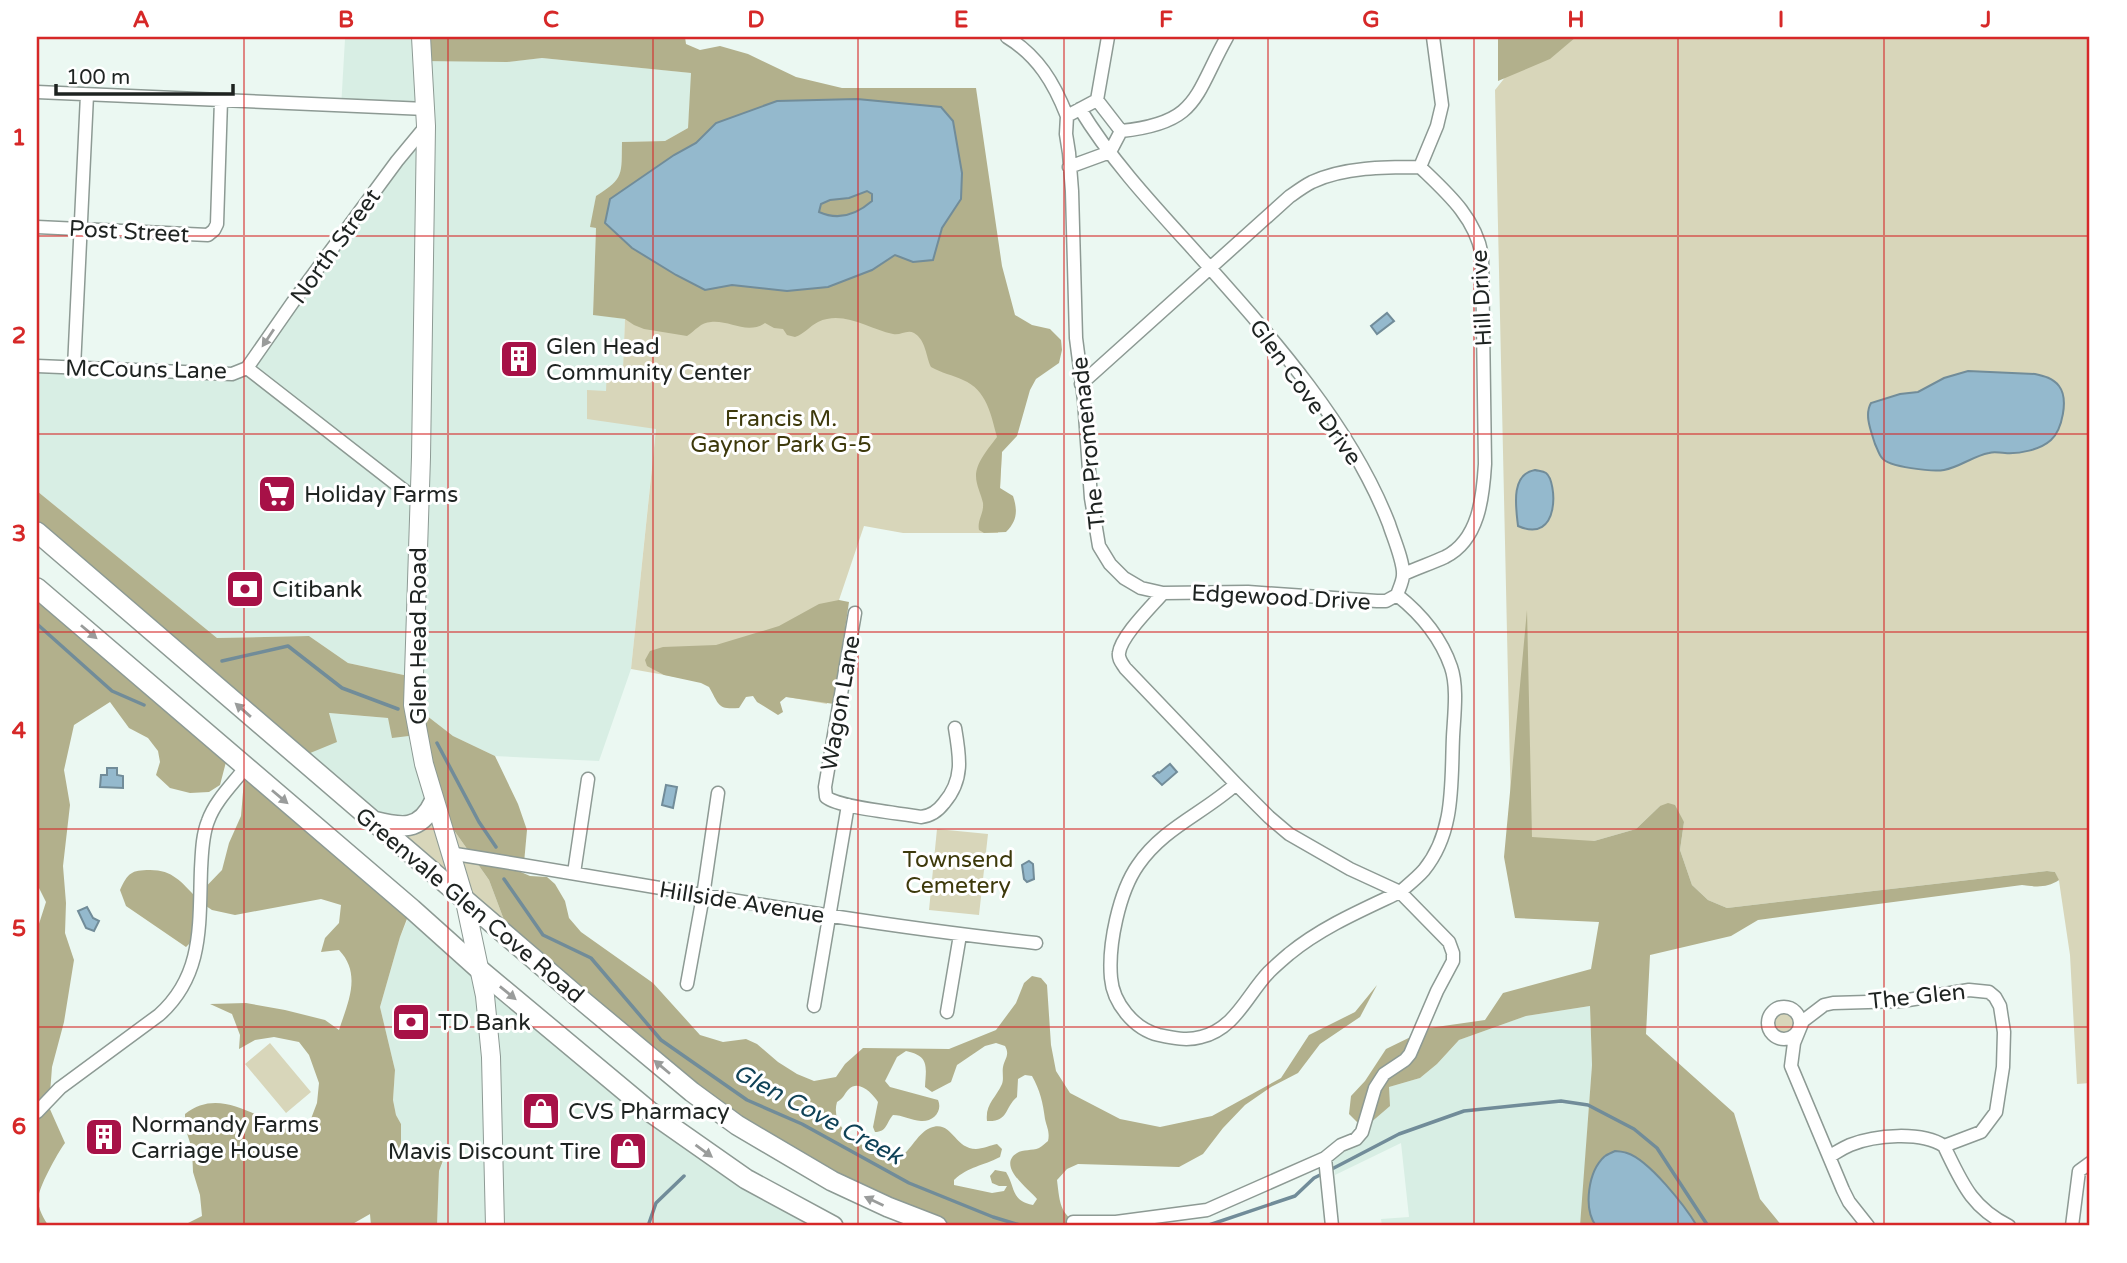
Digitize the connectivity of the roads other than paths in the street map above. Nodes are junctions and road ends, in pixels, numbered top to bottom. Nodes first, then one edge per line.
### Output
1 (421, 37) edge
2 (1007, 37) edge
3 (1108, 37) edge
4 (1227, 37) edge
5 (1433, 37) edge
6 (37, 92) edge
7 (87, 95) junction
8 (221, 100) junction
9 (1097, 100) junction
10 (1080, 109) junction
11 (1067, 116) junction
12 (426, 117) junction
13 (1121, 131) junction
14 (1110, 152) junction
15 (1069, 167) junction
16 (1420, 167) junction
17 (37, 228) edge
18 (81, 229) junction
19 (1210, 268) junction
20 (37, 366) edge
21 (74, 368) junction
22 (247, 368) junction
23 (1081, 384) junction
24 (419, 502) junction
25 (37, 532) edge
26 (1404, 574) junction
27 (37, 588) edge
28 (1163, 593) junction
29 (1397, 595) junction
30 (855, 613) dead end
31 (955, 728) dead end
32 (245, 768) junction
33 (588, 779) dead end
34 (1236, 784) junction
35 (718, 793) dead end
36 (434, 802) junction
37 (848, 805) junction
38 (371, 820) junction
39 (449, 853) junction
40 (574, 873) junction
41 (1400, 892) junction
42 (703, 896) junction
43 (464, 897) junction
44 (830, 916) junction
45 (960, 935) junction
46 (1036, 943) dead end
47 (480, 970) junction
48 (687, 984) dead end
49 (814, 1006) dead end
50 (947, 1012) dead end
51 (37, 1112) edge
52 (1944, 1146) junction
53 (1830, 1156) junction
54 (1326, 1161) junction
55 (2090, 1163) edge
56 (1073, 1222) dead end
57 (495, 1226) edge
58 (834, 1226) edge
59 (937, 1226) edge
60 (1332, 1226) edge
61 (1868, 1226) edge
62 (2010, 1226) edge
63 (2072, 1226) edge

1 - 12 main road, Glen Head Road
2 - 11 street
3 - 9 street
4 - 13 street
5 - 16 street
6 - 7 street
7 - 8 street
7 - 18 street
8 - 12 street
8 - 18 street, Post Street
9 - 10 street
9 - 13 street
10 - 11 street
10 - 14 street, Glen Cove Drive
11 - 15 street, The Promenade
12 -> 22 street, North Street
12 - 24 main road, Glen Head Road
13 - 14 street
14 - 15 street
14 - 19 street, Glen Cove Drive
15 - 23 street, The Promenade
16 - 19 street
16 - 26 street, Hill Drive
17 - 18 street, Post Street
18 - 21 street
19 - 23 street
19 - 26 street, Glen Cove Drive
20 - 21 street, McCouns Lane
21 - 22 street, McCouns Lane
22 - 24 street, McCouns Lane
23 - 28 street, The Promenade
24 - 36 main road, Glen Head Road
38 -> 25 main road, Greenvale Glen Cove Road
26 - 29 street
27 -> 32 main road, Greenvale Glen Cove Road
28 - 29 street, Edgewood Drive
28 - 34 street
29 - 41 street
30 - 37 street, Wagon Lane
31 - 37 street, Wagon Lane
32 -> 47 main road, Greenvale Glen Cove Road
32 - 51 street
33 - 40 street
34 - 41 street
34 - 41 street
35 - 42 street
36 - 38 main road
36 - 39 main road, Glen Head Road
37 - 44 street
38 - 43 main road, Greenvale Glen Cove Road
39 - 40 street, Hillside Avenue
39 - 43 main road, Glen Head Road
40 - 42 street, Hillside Avenue
41 - 54 street
42 - 44 street, Hillside Avenue
42 - 48 street
43 - 47 main road, Glen Head Road
59 -> 43 main road, Greenvale Glen Cove Road
44 - 45 street, Hillside Avenue
44 - 49 street
45 - 46 street, Hillside Avenue
45 - 50 street
47 - 57 main road, Glen Head Road
47 -> 58 main road, Greenvale Glen Cove Road
52 - 53 street
52 - 53 street, The Glen
52 - 62 street
53 - 61 street, The Glen
54 - 56 street
54 - 60 street
55 - 63 street

